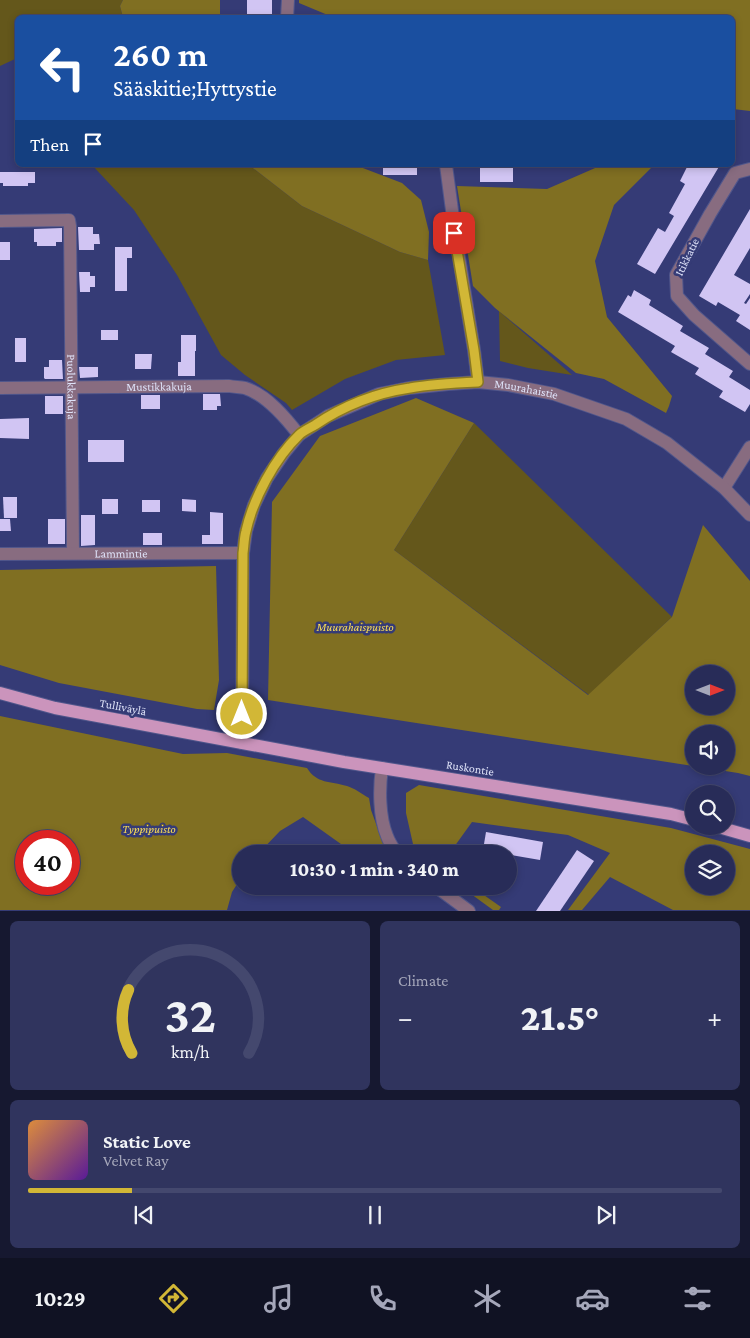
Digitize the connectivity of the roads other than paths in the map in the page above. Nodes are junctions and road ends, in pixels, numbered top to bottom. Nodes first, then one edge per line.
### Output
1 (288, 0) edge
2 (288, 15) edge
3 (446, 167) edge
4 (750, 169) edge
5 (0, 221) edge
6 (750, 364) edge
7 (478, 382) junction
8 (0, 388) edge
9 (71, 388) junction
10 (299, 435) junction
11 (750, 447) edge
12 (724, 488) junction
13 (750, 515) edge
14 (73, 553) junction
15 (243, 553) junction
16 (0, 554) edge
17 (0, 693) edge
18 (242, 742) junction
19 (382, 768) junction
20 (685, 818) edge
21 (735, 832) edge
22 (750, 836) edge
23 (392, 845) edge
24 (448, 895) edge
25 (469, 910) edge

1 - 2 street
3 - 7 street
4 - 6 street, Itikkatie
5 - 9 street, Puolukkakuja
7 - 10 street, Muurahaistie
7 - 12 street, Muurahaistie
8 - 9 street, Mustikkakuja
9 - 10 street, Mustikkakuja
9 - 14 street, Puolukkakuja
10 - 15 street, Muurahaistie
11 - 12 street
12 - 13 street, Muurahaistie
14 - 15 street, Lammintie
14 - 16 street, Lammintie
15 - 18 street, Muurahaistie
17 - 18 main road, Tulliväylä
18 - 19 main road, Ruskontie
19 - 20 main road, Ruskontie
19 - 23 street
21 - 22 main road
24 - 25 street

